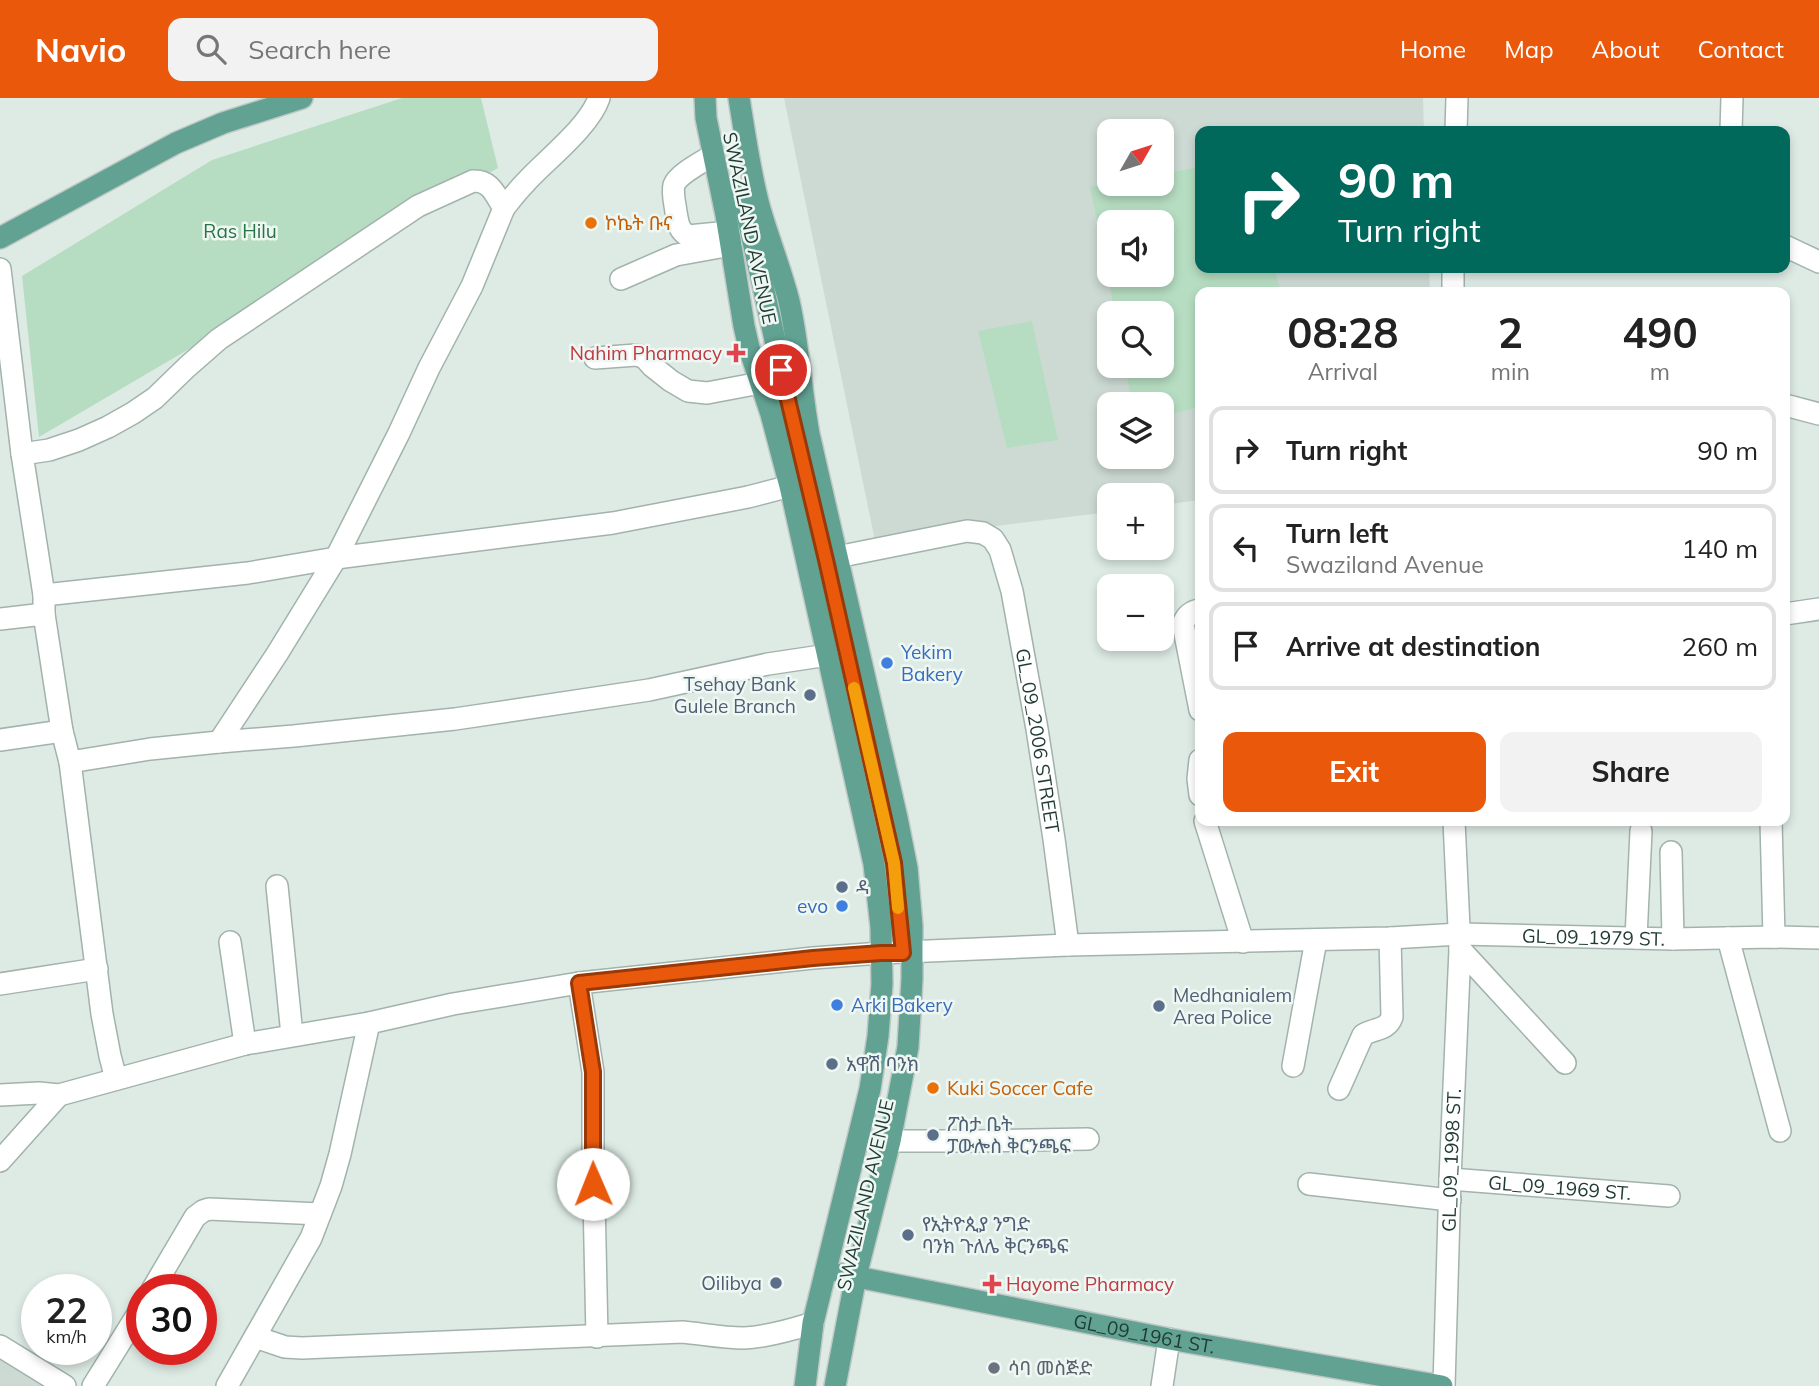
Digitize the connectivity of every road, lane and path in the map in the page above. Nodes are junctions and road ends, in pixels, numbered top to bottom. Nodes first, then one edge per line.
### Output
1 (302, 98) edge
2 (599, 98) edge
3 (705, 98) edge
4 (717, 98) edge
5 (725, 98) edge
6 (739, 98) edge
7 (1457, 98) edge
8 (1732, 98) edge
9 (1456, 126) edge
10 (1731, 126) edge
11 (713, 155) junction
12 (504, 208) junction
13 (0, 238) edge
14 (730, 238) junction
15 (1790, 248) edge
16 (1819, 262) edge
17 (0, 269) edge
18 (621, 279) dead end
19 (595, 358) dead end
20 (760, 383) junction
21 (1790, 406) edge
22 (1819, 414) edge
23 (22, 454) junction
24 (790, 486) junction
25 (837, 557) junction
26 (336, 558) junction
27 (44, 604) junction
28 (1819, 609) edge
29 (1195, 612) edge
30 (1790, 613) edge
31 (0, 619) edge
32 (828, 655) junction
33 (1195, 685) edge
34 (61, 732) junction
35 (0, 740) edge
36 (219, 742) junction
37 (70, 762) junction
38 (1207, 826) edge
39 (1454, 826) edge
40 (1771, 826) edge
41 (1641, 831) dead end
42 (1671, 852) dead end
43 (276, 886) dead end
44 (1774, 937) junction
45 (1390, 938) junction
46 (1728, 938) junction
47 (1819, 938) edge
48 (1636, 939) junction
49 (1673, 939) junction
50 (1316, 940) junction
51 (1460, 941) junction
52 (230, 942) dead end
53 (1243, 942) junction
54 (1068, 945) junction
55 (897, 952) junction
56 (97, 969) junction
57 (579, 983) junction
58 (0, 984) edge
59 (369, 1023) junction
60 (292, 1035) junction
61 (245, 1044) junction
62 (1565, 1063) dead end
63 (1293, 1066) dead end
64 (116, 1079) junction
65 (1339, 1089) dead end
66 (0, 1095) edge
67 (59, 1095) junction
68 (1780, 1131) dead end
69 (1088, 1139) dead end
70 (890, 1141) junction
71 (0, 1161) edge
72 (1309, 1184) dead end
73 (1450, 1189) junction
74 (1670, 1196) dead end
75 (320, 1214) junction
76 (161, 1274) edge
77 (842, 1274) junction
78 (813, 1323) junction
79 (126, 1333) edge
80 (597, 1337) junction
81 (1169, 1339) junction
82 (271, 1343) junction
83 (0, 1346) edge
84 (65, 1386) edge
85 (93, 1386) edge
86 (227, 1386) edge
87 (805, 1386) edge
88 (816, 1386) edge
89 (825, 1386) edge
90 (835, 1386) edge
91 (1162, 1386) edge
92 (1443, 1386) edge

1 - 13 main road
2 - 12 street
3 - 11 main road
4 - 55 main road, SWAZILAND AVENUE
5 - 55 main road, SWAZILAND AVENUE
6 - 25 main road
7 - 9 street
8 - 10 street
11 - 14 main road
11 - 14 street
12 - 23 street
12 - 26 street
14 - 18 street
14 - 20 main road
15 - 16 street
17 - 23 street
19 - 20 street
20 - 24 main road
21 - 22 street
23 - 27 street
24 - 26 street
24 - 32 main road
25 - 54 street, GL_09_2006 STREET
25 - 55 main road
26 - 27 street
26 - 36 street
27 - 31 street
27 - 34 street
28 - 30 street
29 - 33 street
32 - 36 street
32 - 55 main road
34 - 35 street
34 - 37 street
36 - 37 street
37 - 56 street
38 - 53 street
39 - 51 street, GL_09_1998 ST.
40 - 44 street
41 - 48 street
42 - 49 street
43 - 60 street
44 - 46 street, GL_09_1979 ST.
44 - 47 street, GL_09_1979 ST.
45 - 50 street, GL_09_1979 ST.
45 - 51 street, GL_09_1979 ST.
45 - 65 street
46 - 49 street, GL_09_1979 ST.
46 - 68 street
48 - 49 street, GL_09_1979 ST.
48 - 51 street, GL_09_1979 ST.
50 - 53 street, GL_09_1979 ST.
50 - 63 street
51 - 62 street
51 - 73 street, GL_09_1998 ST.
52 - 61 street
53 - 54 street, GL_09_1979 ST.
54 - 55 street, GL_09_1979 ST.
55 - 57 street, GL_09_1979 ST.
55 - 70 main road
55 - 77 main road, SWAZILAND AVENUE
56 - 58 street
56 - 64 street
57 - 59 street, GL_09_1979 ST.
57 - 80 street
59 - 60 street, GL_09_1979 ST.
59 - 75 street
60 - 61 street, GL_09_1979 ST.
61 - 64 street, GL_09_1979 ST.
64 - 67 street, GL_09_1979 ST.
66 - 67 street
67 - 71 street
69 - 70 street
70 - 77 main road
72 - 73 street, GL_09_1969 ST.
73 - 74 street, GL_09_1969 ST.
73 - 92 street, GL_09_1998 ST.
75 - 76 street
75 - 82 street
77 - 78 main road
77 - 81 main road, GL_09_1961 ST.
77 - 88 main road, SWAZILAND AVENUE
77 - 89 main road, SWAZILAND AVENUE
77 - 90 main road
78 - 80 street
78 - 87 main road
79 - 85 street
80 - 82 street
81 - 91 street
81 - 92 main road, GL_09_1961 ST.
82 - 86 street
83 - 84 street

